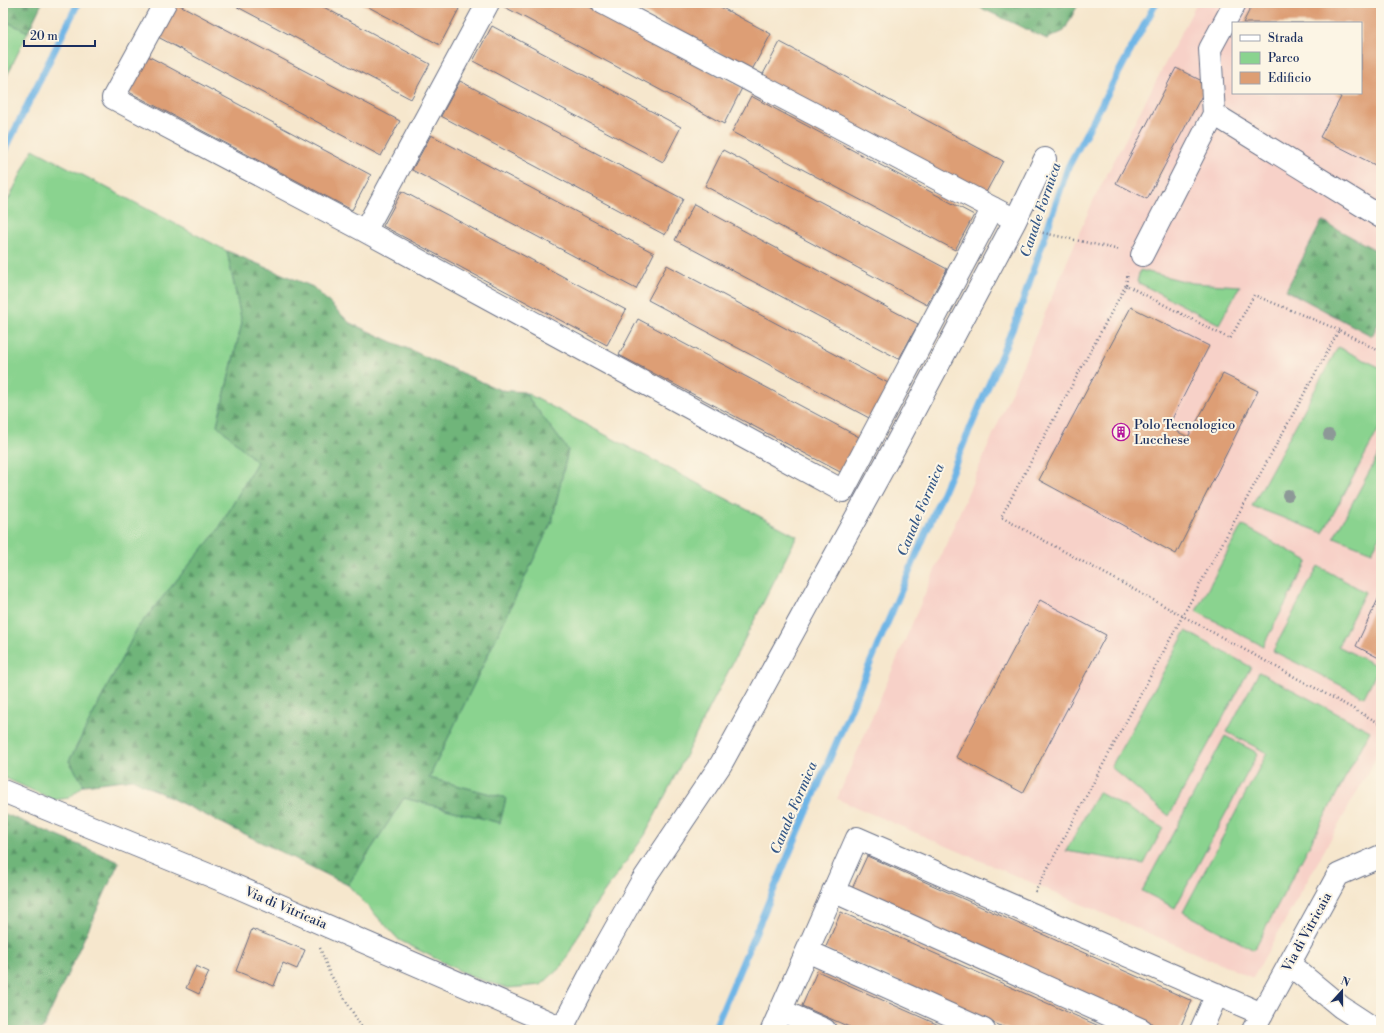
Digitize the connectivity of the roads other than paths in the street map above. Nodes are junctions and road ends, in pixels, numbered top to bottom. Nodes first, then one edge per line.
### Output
1 (165, 3) edge
2 (488, 3) edge
3 (604, 3) edge
4 (1235, 3) edge
5 (1214, 114) junction
6 (1045, 159) dead end
7 (993, 208) junction
8 (1381, 217) edge
9 (1015, 220) junction
10 (365, 231) junction
11 (1142, 255) road end
12 (3, 791) edge
13 (1381, 856) edge
14 (834, 891) junction
15 (807, 951) junction
16 (1289, 964) junction
17 (1217, 994) junction
18 (780, 1010) junction
19 (1257, 1022) edge
20 (564, 1029) edge
21 (772, 1030) edge
22 (825, 1030) edge
23 (984, 1030) edge
24 (1142, 1030) edge
25 (1201, 1030) edge
26 (1376, 1030) edge

1 - 10 street
2 - 10 street
3 - 7 street
4 - 5 street
5 - 8 street
5 - 11 street
6 - 9 street
7 - 9 street
7 - 10 street
9 - 20 street
12 - 20 street, Via di Vitricaia
13 - 16 street, Via di Vitricaia
14 - 15 street
14 - 17 street
14 - 24 street
15 - 18 street
15 - 23 street
16 - 19 street, Via di Vitricaia
16 - 26 street
17 - 19 street
17 - 25 street
18 - 21 street
18 - 22 street

